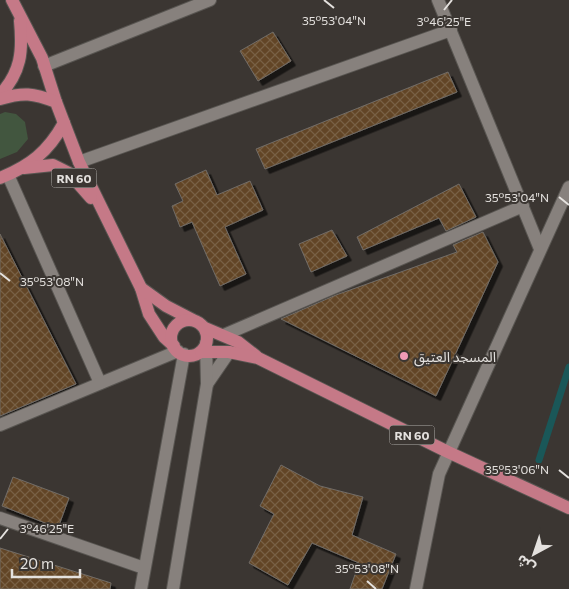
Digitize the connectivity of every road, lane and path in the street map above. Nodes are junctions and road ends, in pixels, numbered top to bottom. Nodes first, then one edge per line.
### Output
1 (12, 0) edge
2 (210, 0) edge
3 (438, 0) edge
4 (20, 16) junction
5 (451, 30) junction
6 (44, 66) junction
7 (0, 97) edge
8 (56, 102) junction
9 (64, 123) junction
10 (79, 162) junction
11 (24, 168) junction
12 (4, 176) edge
13 (569, 187) edge
14 (523, 206) junction
15 (108, 220) junction
16 (540, 249) junction
17 (141, 288) junction
18 (193, 320) junction
19 (205, 328) junction
20 (224, 335) junction
21 (204, 349) junction
22 (179, 351) junction
23 (229, 352) junction
24 (258, 358) junction
25 (100, 383) junction
26 (207, 384) junction
27 (0, 425) edge
28 (448, 452) junction
29 (569, 508) edge
30 (0, 518) edge
31 (144, 568) junction
32 (141, 589) edge
33 (173, 589) edge
34 (416, 589) edge

1 - 4 main road
2 - 6 street
3 - 5 street
4 - 6 main road
4 - 7 main road
5 - 10 street
5 - 14 street
6 - 8 main road
7 - 8 main road
8 - 9 main road
9 - 10 main road, RN 60
9 - 11 main road
10 - 15 main road, RN 60
11 - 12 main road
11 - 15 main road, RN 60
12 - 25 street
13 - 16 street
14 - 16 street
14 - 20 street
15 - 17 main road, RN 60
16 - 28 street
17 - 18 main road, RN 60
17 - 22 main road, RN 60
18 - 19 main road
18 - 22 main road
19 - 20 main road, RN 60
19 - 21 main road
20 - 24 main road, RN 60
21 - 22 main road
21 - 23 main road, RN 60
21 - 26 street
22 - 25 street
22 - 31 street
23 - 24 main road, RN 60
23 - 26 street
24 - 28 main road, RN 60
25 - 27 street
26 - 33 street
28 - 29 main road, RN 60
28 - 34 street
30 - 31 street
31 - 32 street

